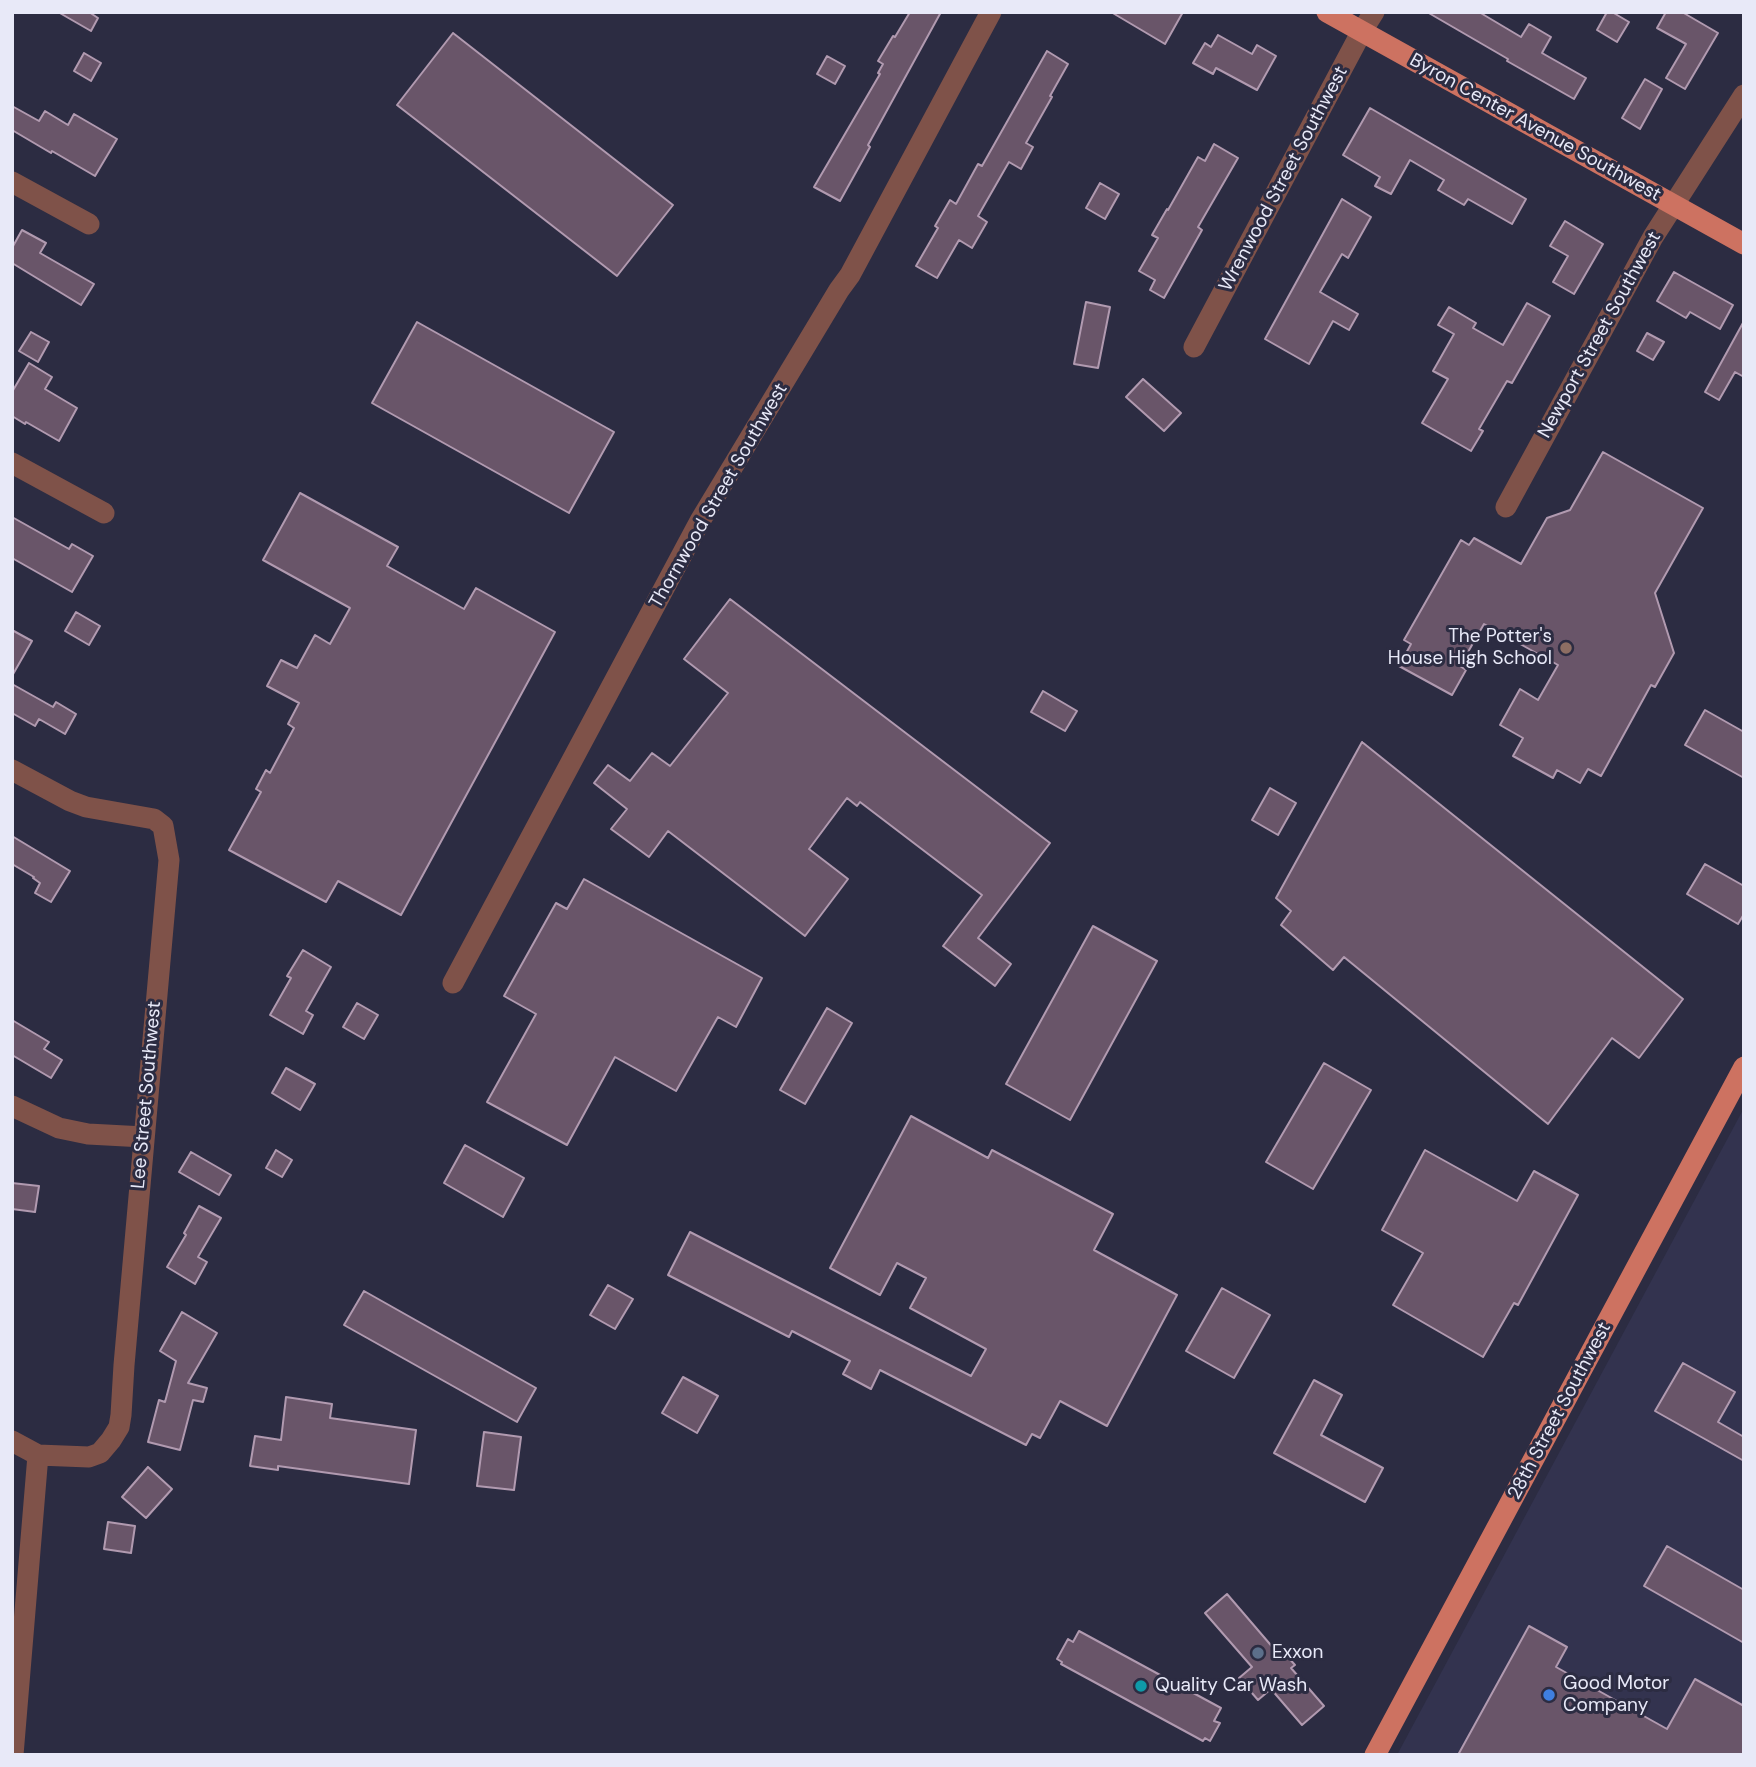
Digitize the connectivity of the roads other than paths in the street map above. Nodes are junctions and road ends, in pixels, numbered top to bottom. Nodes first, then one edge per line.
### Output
1 (991, 12) edge
2 (1327, 12) edge
3 (1374, 12) edge
4 (1362, 32) junction
5 (1744, 96) edge
6 (12, 182) edge
7 (1673, 205) junction
8 (89, 224) dead end
9 (1744, 244) edge
10 (1194, 347) dead end
11 (12, 463) edge
12 (1506, 507) dead end
13 (104, 513) dead end
14 (12, 769) edge
15 (453, 983) dead end
16 (1744, 1067) edge
17 (12, 1106) edge
18 (144, 1137) junction
19 (12, 1441) edge
20 (38, 1455) junction
21 (13, 1755) edge
22 (1375, 1755) edge

1 - 15 street, Thornwood Street Southwest
2 - 4 main road, Byron Center Avenue Southwest
3 - 4 street, Wrenwood Street Southwest
4 - 7 main road, Byron Center Avenue Southwest
4 - 10 street, Wrenwood Street Southwest
5 - 7 street, Newport Street Southwest
6 - 8 street
7 - 9 main road, Byron Center Avenue Southwest
7 - 12 street, Newport Street Southwest
11 - 13 street
14 - 18 street, Lee Street Southwest
16 - 22 main road, 28th Street Southwest
17 - 18 street
18 - 20 street, Lee Street Southwest
19 - 20 street
20 - 21 street

